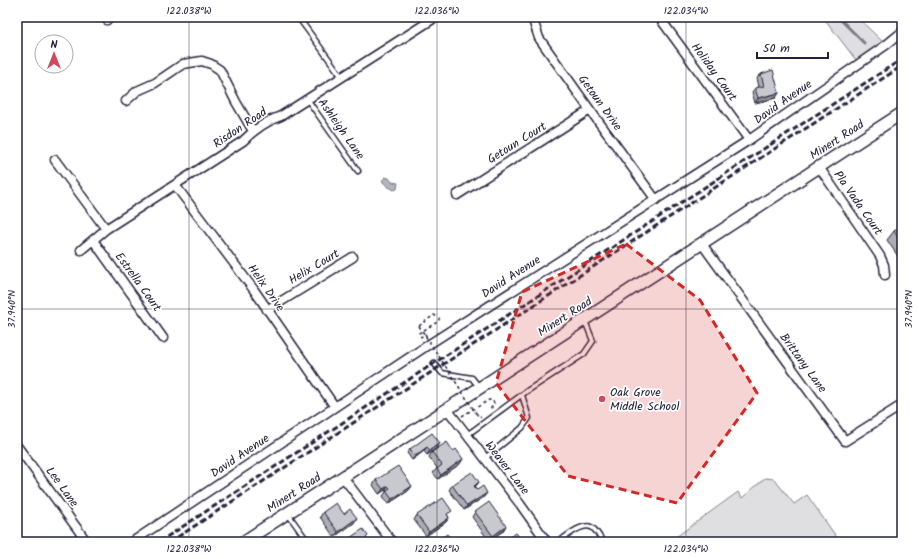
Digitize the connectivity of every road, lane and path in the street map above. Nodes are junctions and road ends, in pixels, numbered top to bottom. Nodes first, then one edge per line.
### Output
1 (298, 17) edge
2 (436, 17) edge
3 (532, 17) edge
4 (659, 17) edge
5 (902, 32) edge
6 (342, 77) junction
7 (307, 99) junction
8 (126, 101) dead end
9 (590, 110) junction
10 (902, 113) edge
11 (253, 131) junction
12 (748, 140) junction
13 (55, 160) dead end
14 (818, 168) junction
15 (358, 171) dead end
16 (174, 185) junction
17 (457, 195) dead end
18 (656, 200) junction
19 (106, 229) junction
20 (93, 240) junction
21 (702, 244) junction
22 (81, 250) dead end
23 (353, 258) dead end
24 (885, 275) dead end
25 (267, 310) junction
26 (585, 320) junction
27 (163, 338) dead end
28 (431, 343) junction
29 (434, 363) dead end
30 (480, 388) junction
31 (522, 395) junction
32 (902, 405) edge
33 (335, 407) junction
34 (447, 409) junction
35 (489, 410) dead end
36 (484, 413) dead end
37 (455, 420) junction
38 (467, 435) junction
39 (17, 446) edge
40 (485, 458) junction
41 (343, 476) junction
42 (288, 513) junction
43 (247, 541) edge
44 (87, 542) edge
45 (132, 542) edge
46 (304, 542) edge
47 (392, 542) edge
48 (547, 542) edge
49 (559, 542) edge
50 (603, 542) edge

1 - 6 lane
2 - 6 street, Risdon Road
3 - 9 street, Getoun Drive
4 - 12 street, Holiday Court
5 - 12 street, David Avenue
6 - 7 street, Risdon Road
7 - 11 street, Risdon Road
7 - 15 lane, Ashleigh Lane
8 - 11 street
9 - 17 street, Getoun Court
9 - 18 street, Getoun Drive
10 - 14 street, Minert Road
11 - 16 street, Risdon Road
12 - 18 street, David Avenue
13 - 19 street
14 - 21 street, Minert Road
14 - 24 street, Pla Vada Court
16 - 19 street, Risdon Road
16 - 25 street, Helix Drive
18 - 28 street, David Avenue
19 - 20 street, Risdon Road
20 - 22 street, Risdon Road
20 - 27 street, Estrella Court
21 - 26 street, Minert Road
21 - 32 street, Brittany Lane
23 - 25 street, Helix Court
25 - 33 street, Helix Drive
26 - 30 street, Minert Road
26 - 31 lane
28 - 33 street, David Avenue
28 - 36 path, bridge
29 - 30 lane
30 - 34 street, Minert Road
31 - 38 lane
31 - 40 lane
33 - 45 street, David Avenue
34 - 37 street, Weaver Lane
34 - 41 street, Minert Road
35 - 37 path
37 - 38 street, Weaver Lane
38 - 40 street, Weaver Lane
39 - 44 street, Lee Lane
40 - 48 street, Weaver Lane
41 - 42 street, Minert Road
41 - 47 street
42 - 43 street, Minert Road
42 - 46 lane
49 - 50 lane

